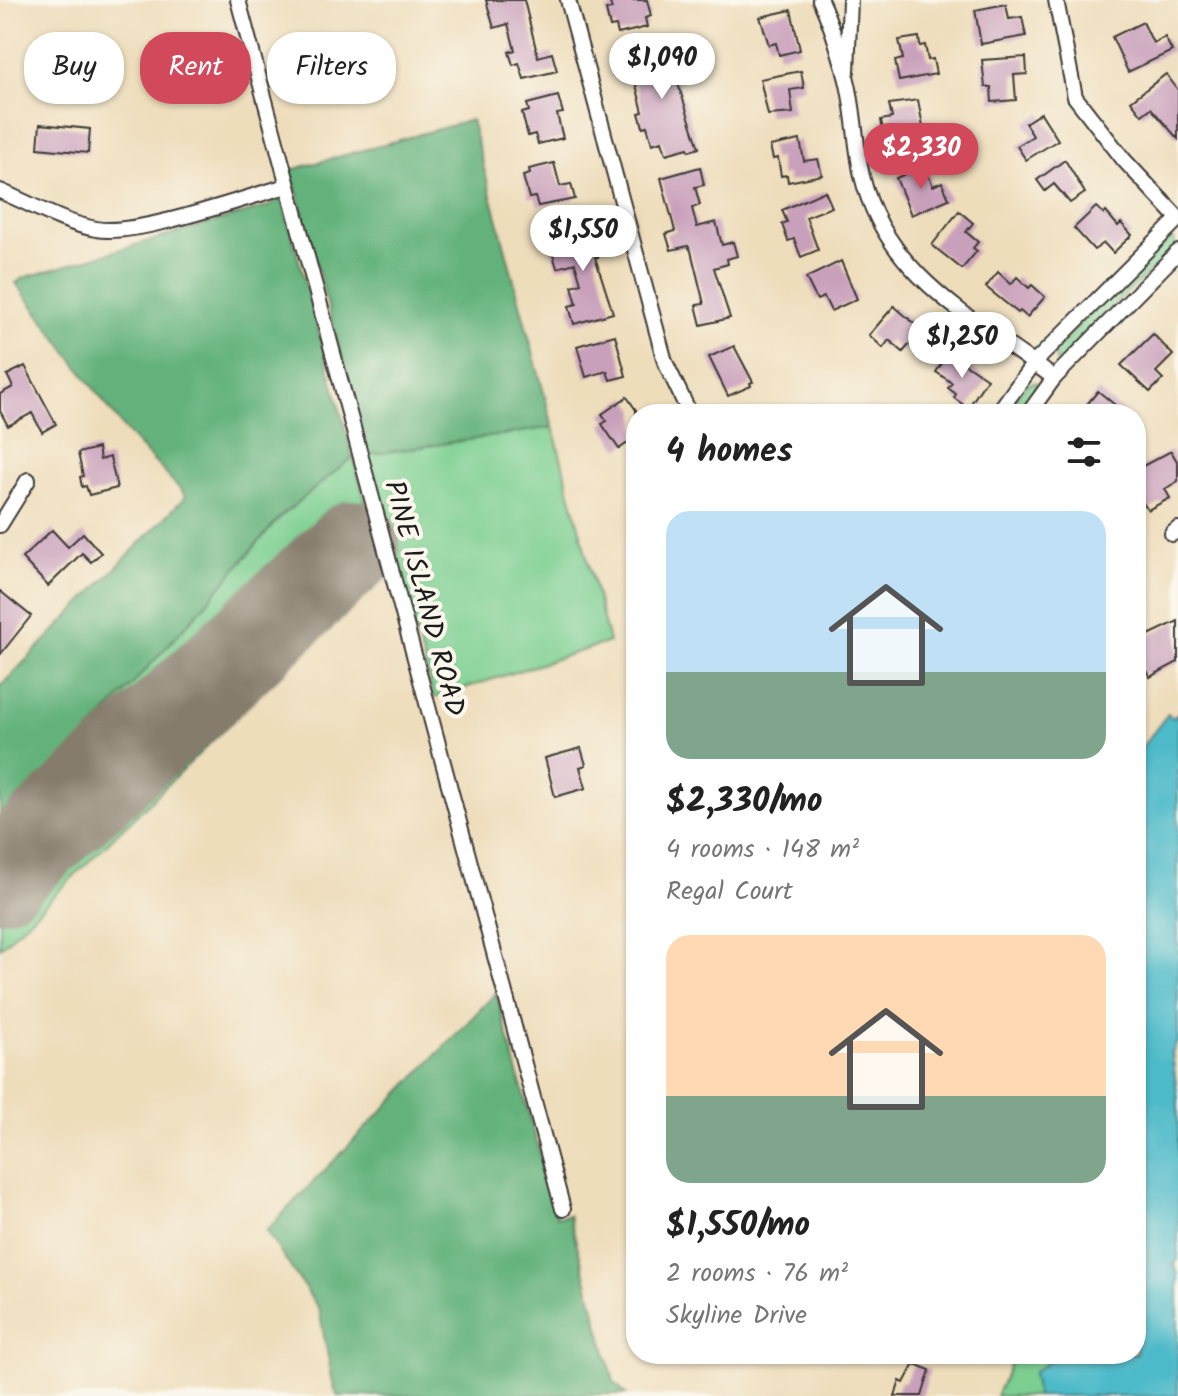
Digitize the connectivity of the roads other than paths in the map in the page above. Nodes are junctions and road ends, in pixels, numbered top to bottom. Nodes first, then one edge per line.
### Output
1 (238, 0) edge
2 (568, 0) edge
3 (820, 0) edge
4 (850, 0) edge
5 (1056, 0) edge
6 (847, 80) junction
7 (287, 186) junction
8 (0, 191) edge
9 (1178, 219) edge
10 (1178, 252) edge
11 (1034, 363) junction
12 (1054, 378) junction
13 (685, 404) edge
14 (1004, 404) edge
15 (1035, 404) edge
16 (28, 480) dead end
17 (0, 525) edge
18 (563, 1209) dead end

1 - 7 street, PINE ISLAND ROAD
2 - 13 street
3 - 6 street
4 - 6 street
5 - 9 street
6 - 11 street
7 - 8 street
7 - 18 street, PINE ISLAND ROAD
9 - 11 street
10 - 12 street
11 - 12 street
11 - 14 street
12 - 15 street
16 - 17 street

